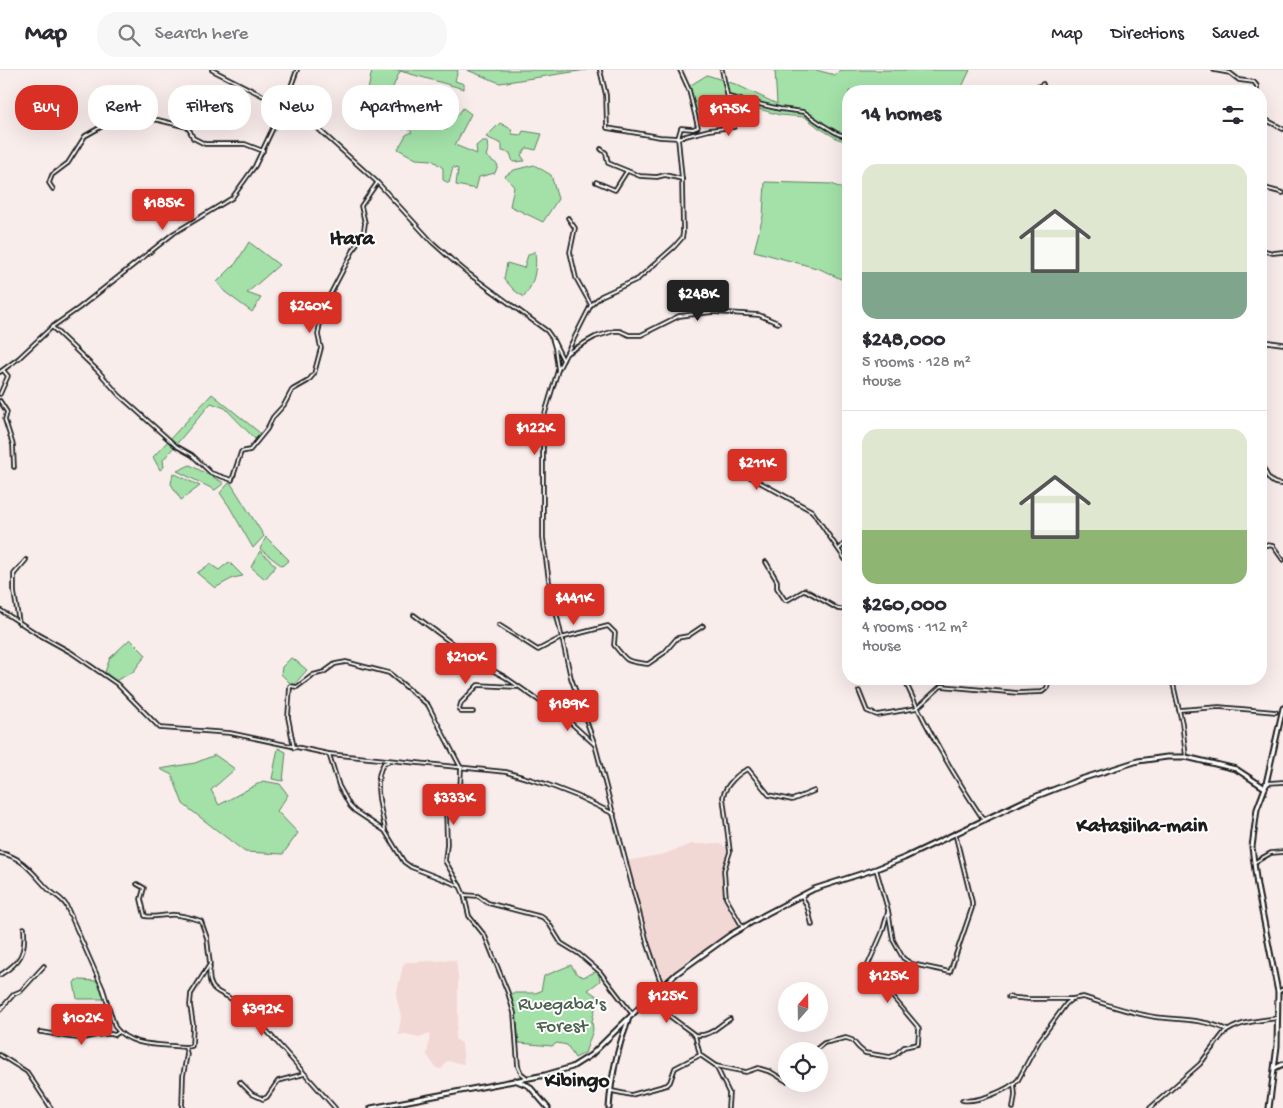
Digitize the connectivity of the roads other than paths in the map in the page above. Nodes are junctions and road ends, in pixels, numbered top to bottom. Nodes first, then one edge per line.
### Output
1 (212, 70) edge
2 (297, 70) edge
3 (600, 70) edge
4 (680, 70) edge
5 (722, 70) edge
6 (1214, 70) edge
7 (291, 85) edge
8 (1256, 85) edge
9 (261, 94) edge
10 (729, 97) junction
11 (1267, 120) edge
12 (1283, 129) edge
13 (273, 130) edge
14 (319, 130) edge
15 (842, 135) edge
16 (678, 138) junction
17 (601, 149) dead end
18 (263, 151) junction
19 (627, 172) junction
20 (682, 179) junction
21 (377, 182) junction
22 (596, 182) dead end
23 (1267, 188) edge
24 (53, 189) dead end
25 (1283, 192) edge
26 (568, 218) dead end
27 (1267, 252) edge
28 (1283, 252) edge
29 (591, 305) junction
30 (778, 323) dead end
31 (52, 327) junction
32 (552, 338) junction
33 (1267, 342) edge
34 (1283, 344) edge
35 (567, 353) junction
36 (563, 360) junction
37 (3, 370) junction
38 (558, 370) junction
39 (0, 372) edge
40 (0, 394) edge
41 (0, 401) edge
42 (14, 467) dead end
43 (743, 473) dead end
44 (1267, 475) edge
45 (1283, 484) edge
46 (842, 545) edge
47 (1267, 545) edge
48 (838, 549) junction
49 (842, 555) edge
50 (26, 560) dead end
51 (1283, 560) edge
52 (766, 562) dead end
53 (842, 609) edge
54 (0, 610) edge
55 (414, 614) dead end
56 (19, 623) junction
57 (499, 625) dead end
58 (703, 626) dead end
59 (561, 638) junction
60 (907, 685) edge
61 (1048, 685) edge
62 (1173, 685) edge
63 (520, 687) junction
64 (859, 691) dead end
65 (917, 708) junction
66 (1179, 710) junction
67 (1283, 711) edge
68 (473, 712) dead end
69 (1276, 712) dead end
70 (595, 745) junction
71 (294, 748) junction
72 (329, 754) junction
73 (1186, 757) junction
74 (390, 761) junction
75 (462, 768) junction
76 (1283, 782) edge
77 (1265, 788) junction
78 (814, 791) dead end
79 (614, 814) junction
80 (983, 819) junction
81 (386, 831) junction
82 (955, 833) junction
83 (1283, 852) edge
84 (0, 853) edge
85 (1255, 862) junction
86 (876, 869) junction
87 (137, 884) dead end
88 (460, 886) junction
89 (464, 895) junction
90 (802, 896) junction
91 (888, 910) junction
92 (812, 925) dead end
93 (24, 928) dead end
94 (743, 928) junction
95 (210, 964) junction
96 (44, 966) dead end
97 (0, 975) edge
98 (662, 986) junction
99 (1283, 989) edge
100 (1278, 992) junction
101 (1008, 997) dead end
102 (1072, 999) junction
103 (648, 1000) junction
104 (0, 1010) edge
105 (633, 1015) junction
106 (1278, 1018) junction
107 (629, 1019) junction
108 (730, 1019) dead end
109 (1227, 1030) junction
110 (40, 1032) dead end
111 (120, 1032) junction
112 (695, 1035) junction
113 (828, 1042) edge
114 (192, 1046) junction
115 (185, 1048) junction
116 (187, 1054) junction
117 (0, 1055) edge
118 (700, 1055) junction
119 (1283, 1064) edge
120 (716, 1066) junction
121 (1274, 1068) junction
122 (304, 1074) junction
123 (778, 1076) edge
124 (528, 1078) junction
125 (515, 1080) junction
126 (240, 1082) dead end
127 (1014, 1084) junction
128 (530, 1086) junction
129 (610, 1091) junction
130 (962, 1100) dead end
131 (51, 1108) edge
132 (182, 1108) edge
133 (335, 1108) edge
134 (371, 1108) edge
135 (547, 1108) edge
136 (609, 1108) edge
137 (728, 1108) edge
138 (1014, 1108) edge
139 (1150, 1108) edge
140 (1269, 1108) edge

1 - 9 street
2 - 7 street
3 - 16 street
4 - 16 street
5 - 10 street
6 - 8 street
10 - 15 street
10 - 16 street
11 - 12 street
13 - 18 street
14 - 21 street
16 - 20 street
17 - 19 street
18 - 24 street
18 - 31 street
19 - 20 street
19 - 22 street
20 - 29 street
21 - 31 street
21 - 32 street
23 - 25 street
26 - 29 street
27 - 28 street
29 - 35 street
30 - 35 street
31 - 37 street
32 - 36 street
32 - 38 street
33 - 34 street
35 - 36 street
36 - 38 street
37 - 39 street
37 - 40 street
38 - 59 street
41 - 42 street
43 - 48 street
44 - 45 street
46 - 48 street
47 - 51 street
48 - 49 street
50 - 56 street
52 - 53 street
54 - 56 street
55 - 63 street
56 - 71 street
57 - 59 street
58 - 59 street
59 - 70 street
60 - 65 street
61 - 65 street
62 - 66 street
63 - 68 street
63 - 70 street
64 - 65 street
65 - 80 street
66 - 69 street
66 - 73 street
67 - 77 main road
70 - 79 street
71 - 72 street
71 - 75 street
72 - 74 street
72 - 81 street
73 - 77 main road
73 - 80 main road
74 - 75 street
74 - 81 street
75 - 79 street
75 - 88 street
76 - 77 street
77 - 85 main road
78 - 94 street
79 - 98 street
80 - 82 main road
81 - 88 street
82 - 86 main road
82 - 91 street
83 - 85 street
84 - 111 street
85 - 100 main road
86 - 90 main road
86 - 91 street
87 - 95 street
88 - 89 street
89 - 105 street
89 - 124 street
90 - 92 street
90 - 94 main road
91 - 113 street
93 - 97 street
94 - 98 main road
95 - 114 street
95 - 122 street
96 - 104 street
98 - 103 main road
99 - 100 street
100 - 106 main road
101 - 102 street
102 - 109 street
102 - 127 street
103 - 105 main road
103 - 112 street
105 - 107 main road
106 - 109 street
106 - 121 main road
107 - 124 main road
107 - 129 main road
108 - 112 street
109 - 139 street
110 - 111 street
111 - 115 street
112 - 118 street
114 - 115 street
114 - 116 street
115 - 116 street
116 - 132 street
117 - 131 street
118 - 120 street
118 - 129 street
119 - 121 main road
120 - 123 street
120 - 137 street
121 - 140 main road
122 - 126 street
122 - 133 street
124 - 125 main road
124 - 128 main road
125 - 128 main road
125 - 134 main road
127 - 130 street
127 - 138 street
128 - 135 main road
129 - 136 main road

